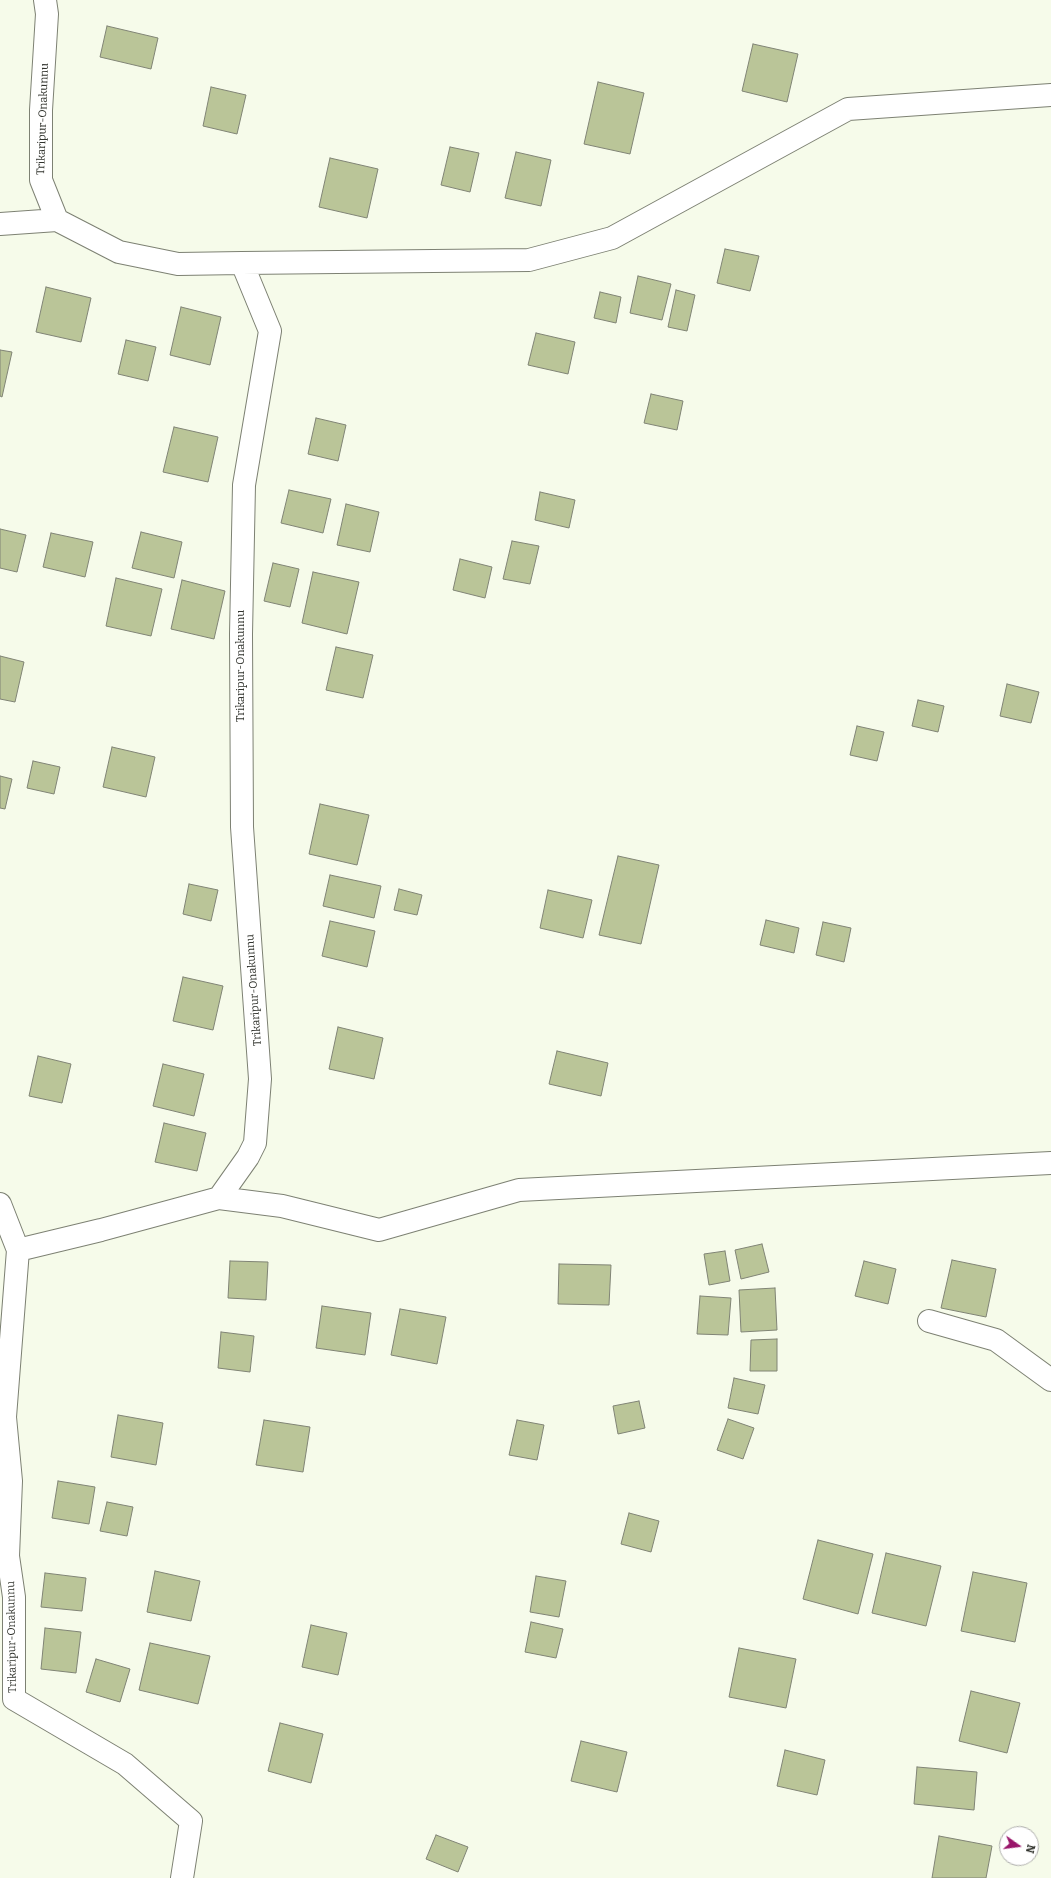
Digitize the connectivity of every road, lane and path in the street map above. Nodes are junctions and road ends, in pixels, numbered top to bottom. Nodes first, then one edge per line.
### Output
1 (45, 0) edge
2 (1051, 95) edge
3 (57, 220) junction
4 (0, 224) edge
5 (242, 263) junction
6 (1051, 1163) edge
7 (219, 1198) junction
8 (0, 1204) edge
9 (18, 1250) junction
10 (929, 1320) dead end
11 (1051, 1380) edge
12 (6, 1481) edge
13 (182, 1878) edge

1 - 3 street, Trikaripur-Onakunnu
2 - 5 street
3 - 4 street
3 - 5 street
5 - 7 street, Trikaripur-Onakunnu
6 - 7 street
7 - 9 street
8 - 9 street
9 - 12 street, Trikaripur-Onakunnu
10 - 11 street
12 - 13 street, Trikaripur-Onakunnu

